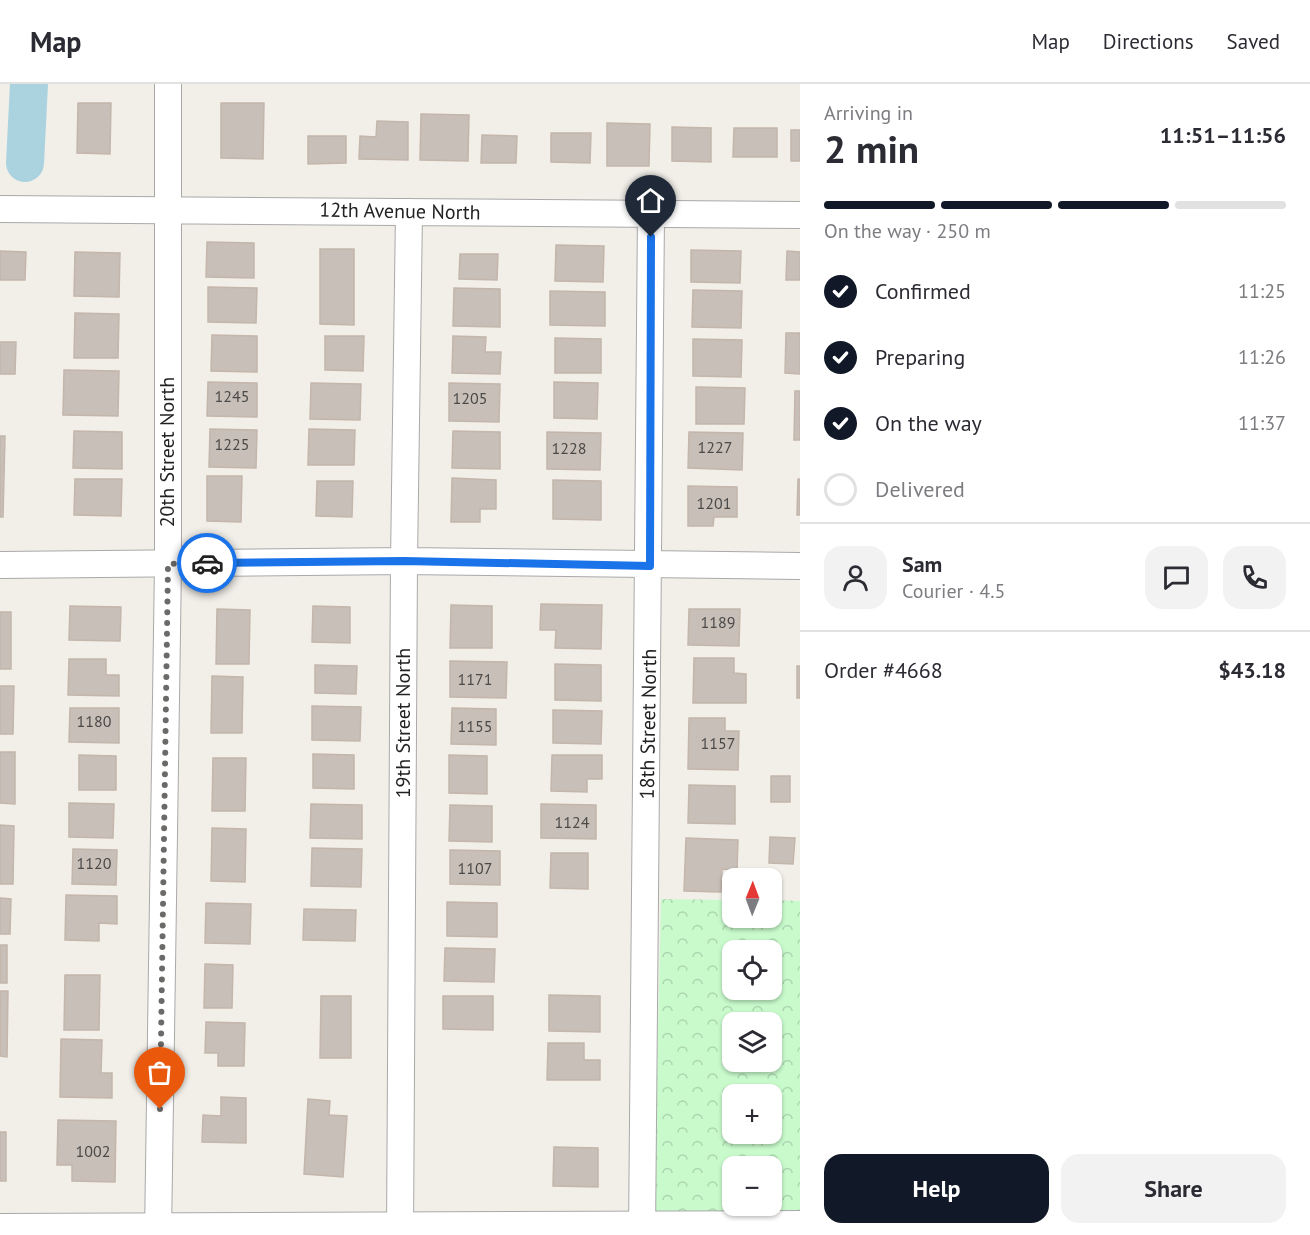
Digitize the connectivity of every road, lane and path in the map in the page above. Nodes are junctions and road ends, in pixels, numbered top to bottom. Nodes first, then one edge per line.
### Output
1 (168, 84) edge
2 (167, 208) junction
3 (0, 209) edge
4 (409, 212) junction
5 (651, 213) junction
6 (800, 215) edge
7 (404, 561) junction
8 (168, 564) junction
9 (0, 565) edge
10 (650, 566) junction
11 (800, 566) edge
12 (800, 1224) edge
13 (0, 1227) edge
14 (642, 1229) edge
15 (400, 1230) edge
16 (158, 1231) edge

1 - 2 street, 20th Street North
2 - 3 street, 12th Avenue North
2 - 4 street, 12th Avenue North
2 - 8 street, 20th Street North
4 - 5 street, 12th Avenue North
4 - 7 street, 19th Street North
5 - 6 street, 12th Avenue North
5 - 10 street, 18th Street North
7 - 8 street
7 - 10 street
7 - 15 street, 19th Street North
8 - 9 street
8 - 16 street, 20th Street North
10 - 11 street
10 - 14 street, 18th Street North
12 - 14 street
13 - 16 street
14 - 15 street
15 - 16 street

